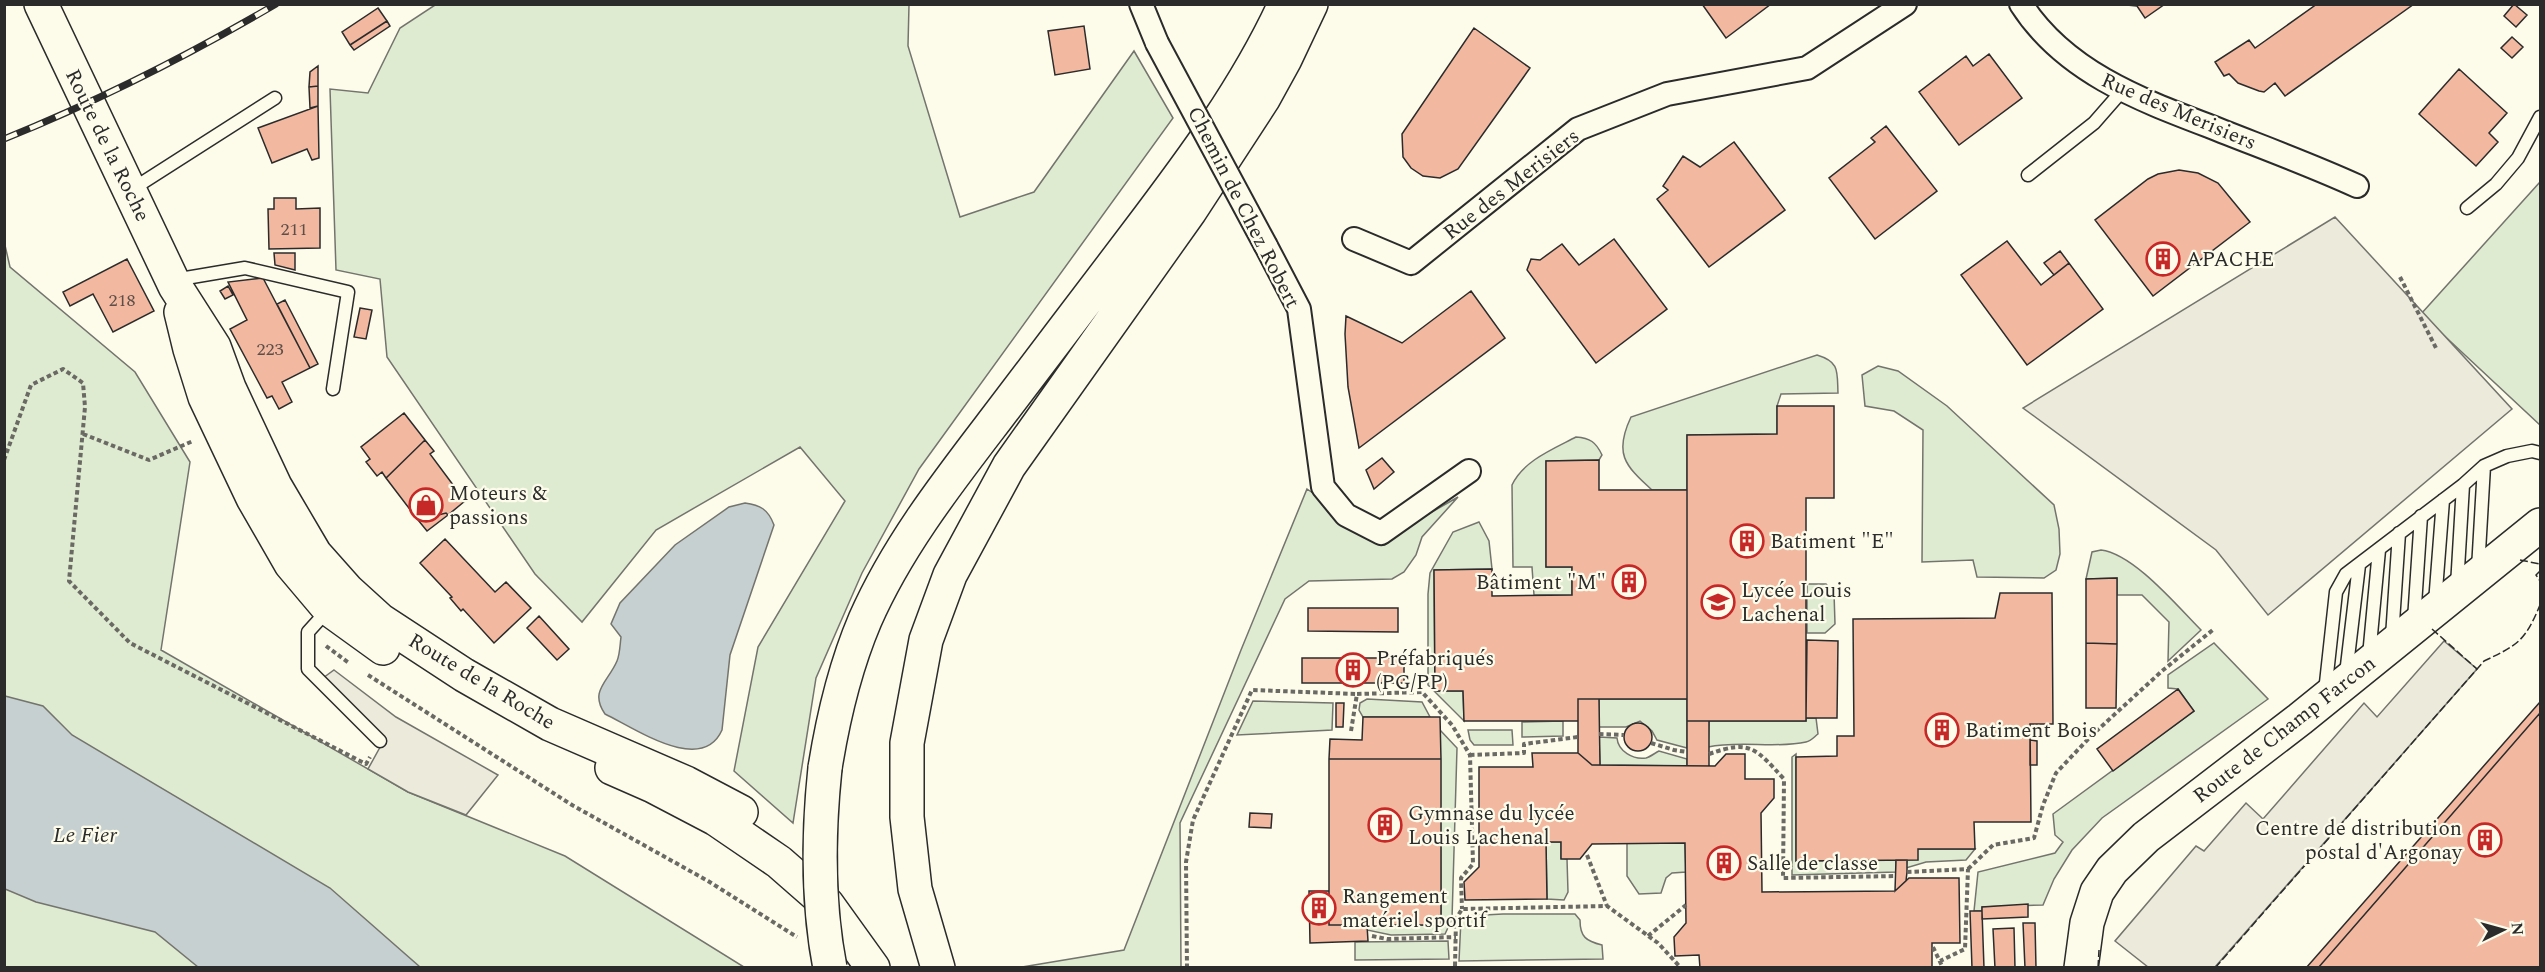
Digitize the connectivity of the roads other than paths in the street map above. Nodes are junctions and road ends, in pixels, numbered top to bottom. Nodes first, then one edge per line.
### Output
1 (41, 4) edge
2 (1141, 4) edge
3 (1285, 4) edge
4 (1311, 4) edge
5 (1905, 4) edge
6 (2021, 4) edge
7 (2122, 91) junction
8 (275, 98) dead end
9 (2541, 117) edge
10 (2028, 175) dead end
11 (2357, 186) dead end
12 (130, 190) junction
13 (2467, 208) dead end
14 (1354, 239) dead end
15 (174, 283) junction
16 (333, 389) dead end
17 (2541, 453) edge
18 (2484, 466) junction
19 (1469, 471) dead end
20 (2463, 485) junction
21 (2443, 500) junction
22 (2421, 516) junction
23 (2541, 525) edge
24 (2399, 533) junction
25 (2379, 550) junction
26 (2359, 565) junction
27 (338, 600) junction
28 (2402, 636) junction
29 (380, 741) road end
30 (831, 968) edge
31 (873, 968) edge
32 (898, 968) edge
33 (938, 968) edge
34 (2081, 968) edge

1 - 12 main road, Route de la Roche
2 - 19 street, Chemin de Chez Robert, bridge
3 - 30 main road, bridge
4 - 33 main road
5 - 14 street, Rue des Merisiers
6 - 7 street, Rue des Merisiers
7 - 10 lane
7 - 11 street, Rue des Merisiers
8 - 12 lane
9 - 13 lane
12 - 15 main road, Route de la Roche
15 - 16 lane
15 - 27 main road, Route de la Roche
17 - 18 lane
18 - 20 lane
18 - 28 lane
20 - 21 lane
20 - 28 lane
21 - 22 lane
21 - 28 lane
22 - 24 lane
22 - 28 lane
23 - 28 main road, Route de Champ Farcon
24 - 25 lane
24 - 28 lane
25 - 26 lane
25 - 28 lane
26 - 28 lane
26 - 28 lane
27 - 29 lane
27 - 31 main road
27 - 32 main road, Route de la Roche
28 - 34 main road, Route de Champ Farcon

